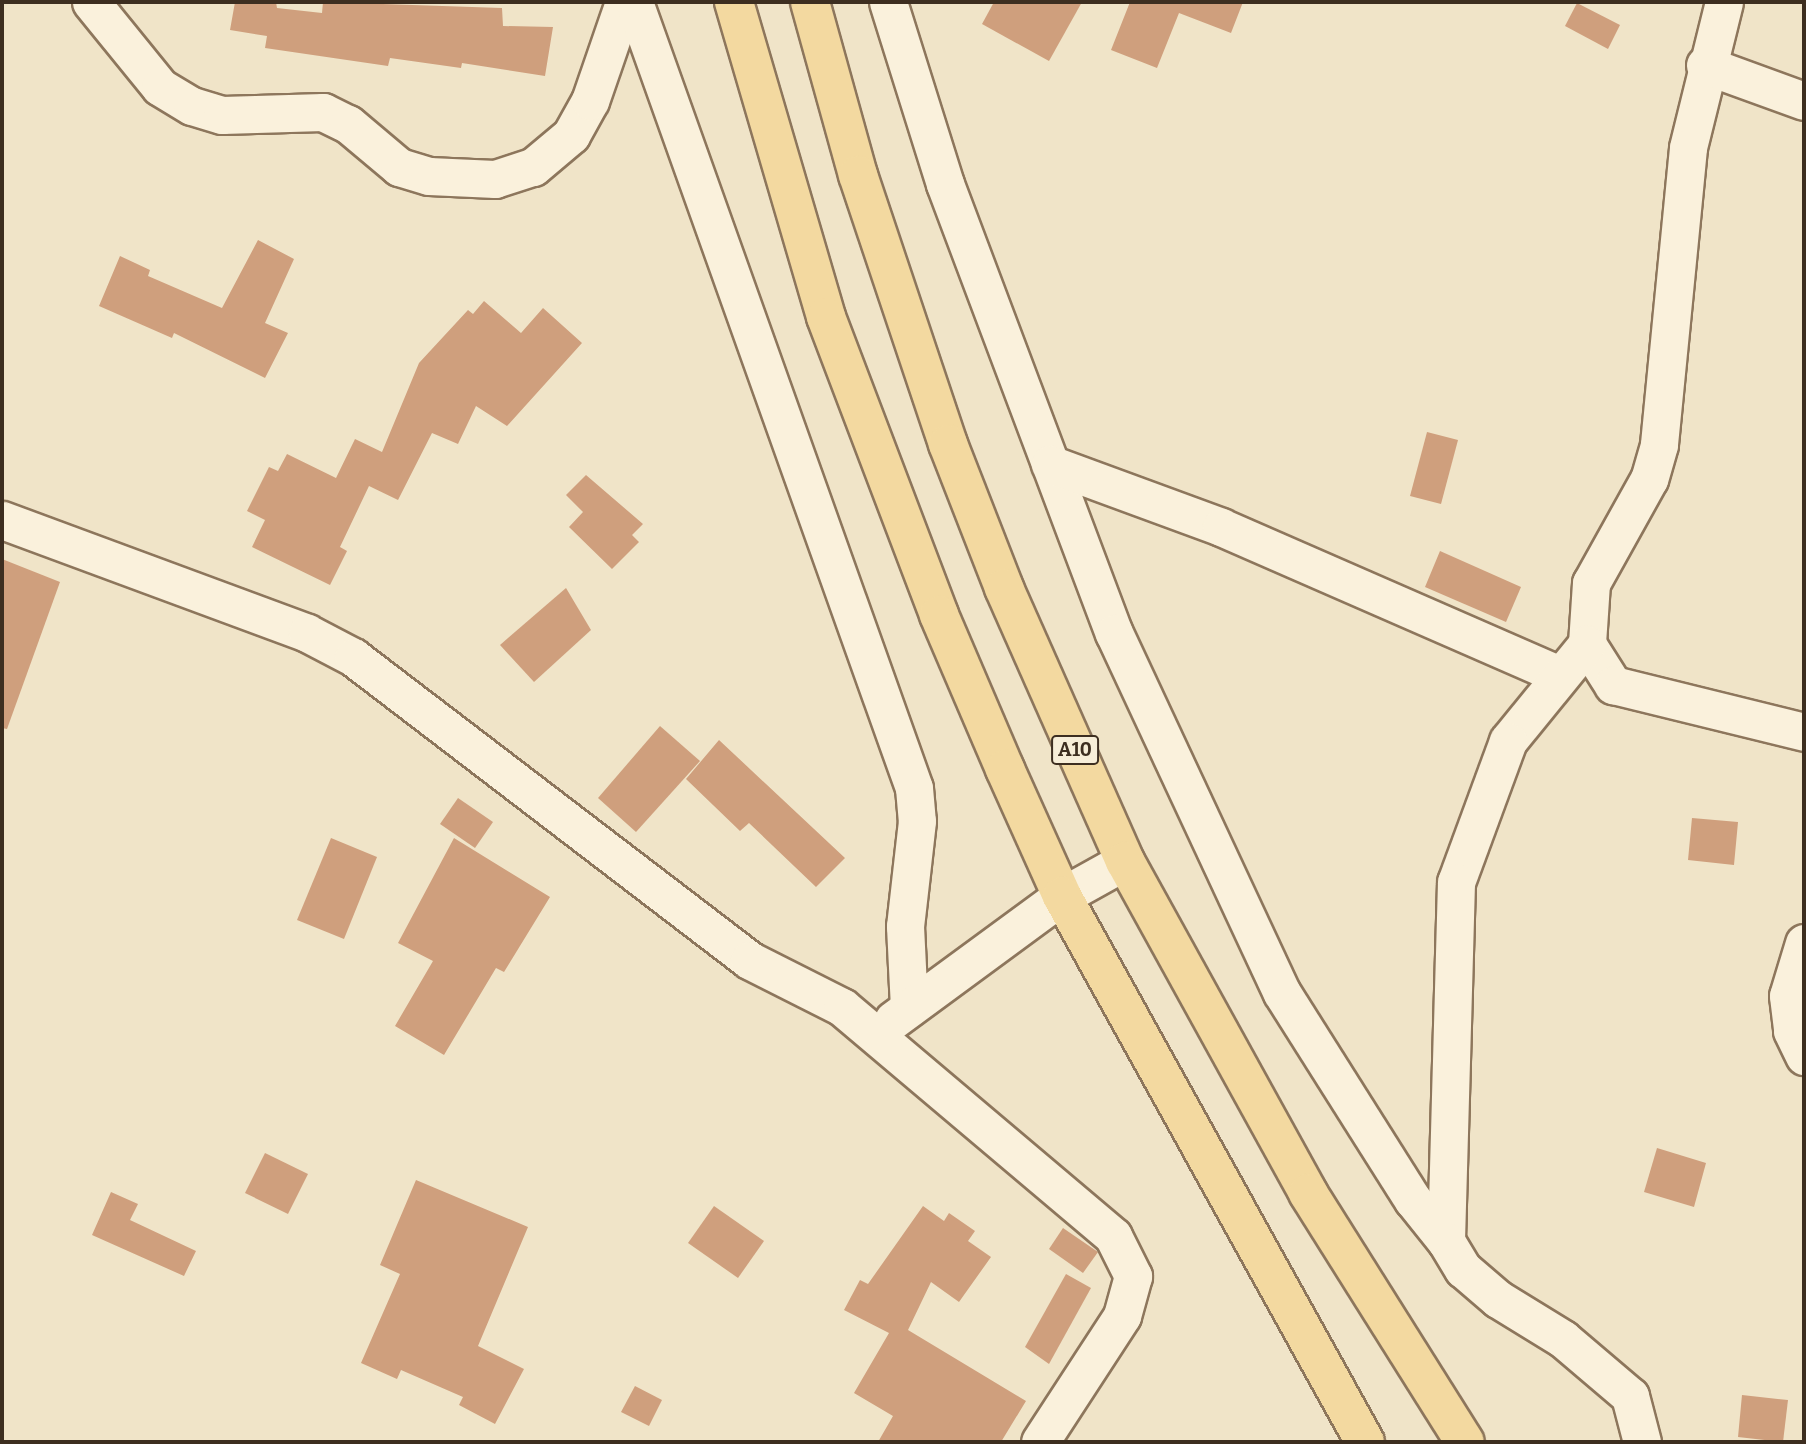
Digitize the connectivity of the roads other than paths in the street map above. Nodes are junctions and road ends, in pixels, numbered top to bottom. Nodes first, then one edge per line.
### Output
1 (90, 2) edge
2 (624, 2) edge
3 (634, 2) edge
4 (734, 2) edge
5 (810, 2) edge
6 (888, 2) edge
7 (1724, 2) edge
8 (1705, 65) junction
9 (1804, 101) edge
10 (1050, 464) junction
11 (2, 520) edge
12 (1587, 644) junction
13 (1559, 675) junction
14 (1804, 732) edge
15 (1125, 861) junction
16 (1062, 896) junction
17 (1804, 943) edge
18 (909, 1008) junction
19 (875, 1033) junction
20 (1804, 1056) edge
21 (1446, 1241) junction
22 (1040, 1442) edge
23 (1365, 1442) edge
24 (1465, 1442) edge
25 (1642, 1442) edge

1 - 2 street
3 - 18 street
4 - 16 main road
5 - 15 main road, A10
6 - 10 street
7 - 8 street
8 - 9 street
8 - 12 street
10 - 13 street
10 - 21 street
11 - 19 street
12 - 13 street
12 - 14 street
13 - 21 street
15 - 16 street
15 - 24 main road, A10
16 - 18 street
16 - 23 main road
17 - 20 street
18 - 19 street
19 - 22 street
21 - 25 street

